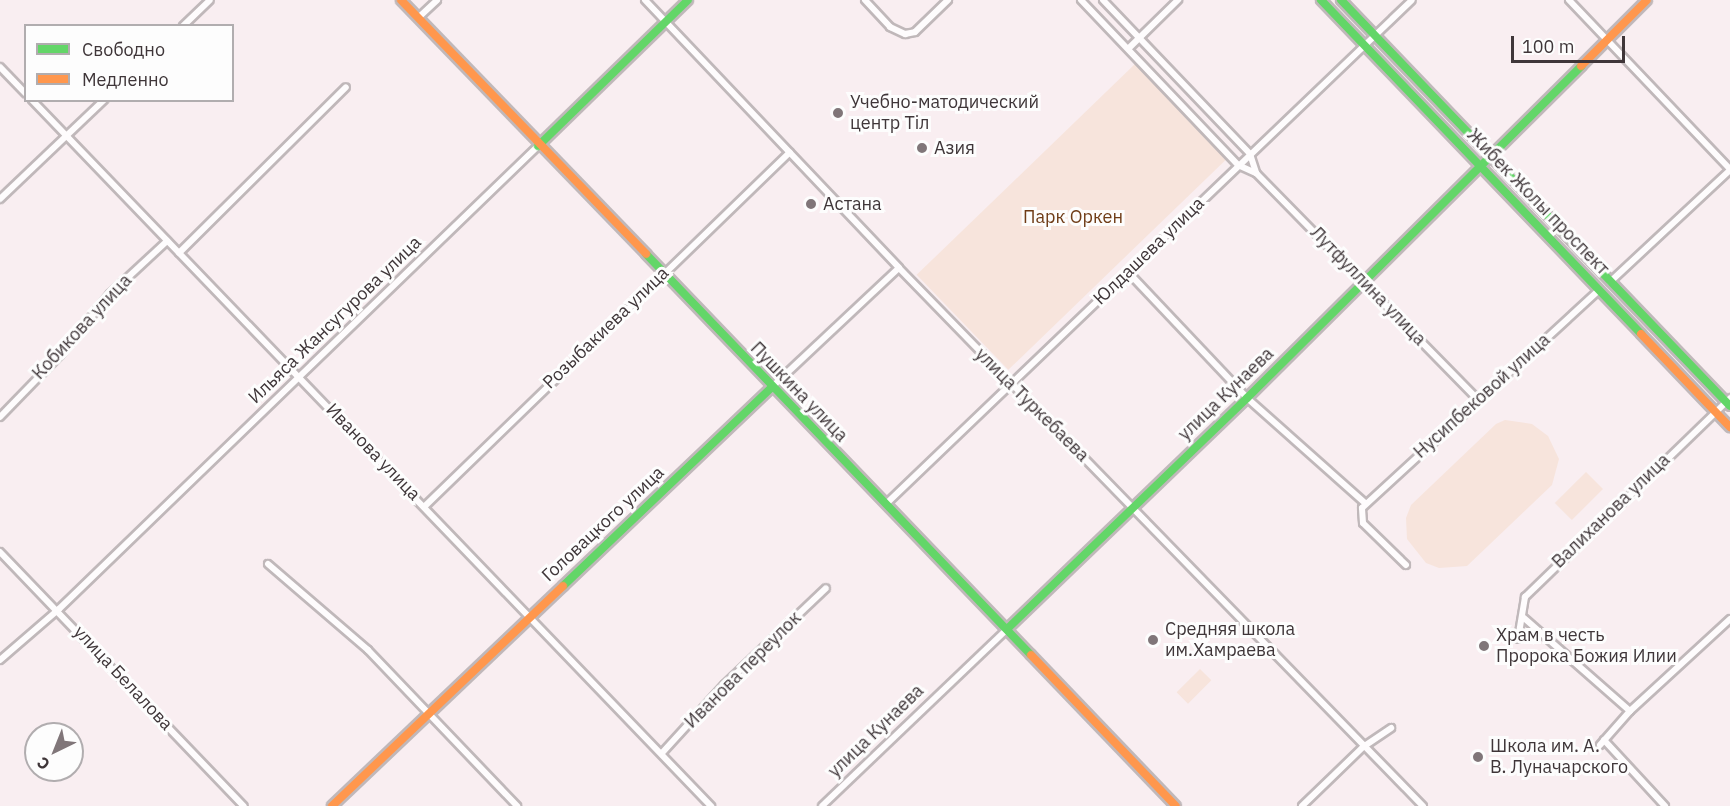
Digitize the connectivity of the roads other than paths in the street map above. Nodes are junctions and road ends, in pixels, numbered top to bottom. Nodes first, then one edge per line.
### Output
1 (210, 0) edge
2 (401, 0) edge
3 (437, 0) edge
4 (645, 0) edge
5 (688, 0) edge
6 (865, 0) edge
7 (948, 0) edge
8 (1081, 0) edge
9 (1103, 0) edge
10 (1178, 0) edge
11 (1321, 0) edge
12 (1341, 0) edge
13 (1413, 0) edge
14 (1569, 0) edge
15 (1647, 0) edge
16 (418, 18) junction
17 (666, 22) junction
18 (185, 24) edge
19 (1375, 36) junction
20 (1140, 38) junction
21 (1605, 38) junction
22 (1365, 45) junction
23 (1129, 48) junction
24 (0, 67) edge
25 (346, 87) dead end
26 (24, 92) edge
27 (34, 102) edge
28 (102, 102) edge
29 (66, 136) junction
30 (538, 146) junction
31 (790, 152) junction
32 (1250, 154) junction
33 (1490, 155) junction
34 (1238, 165) junction
35 (1480, 166) junction
36 (1730, 169) edge
37 (1256, 173) junction
38 (0, 199) edge
39 (167, 241) junction
40 (179, 253) junction
41 (899, 268) junction
42 (1128, 272) junction
43 (662, 274) junction
44 (1364, 281) junction
45 (1611, 282) junction
46 (1599, 290) junction
47 (300, 377) junction
48 (1011, 384) junction
49 (771, 388) junction
50 (1247, 398) junction
51 (1478, 400) junction
52 (1729, 402) edge
53 (1715, 411) junction
54 (0, 417) edge
55 (1730, 427) edge
56 (886, 504) junction
57 (1362, 504) junction
58 (425, 506) junction
59 (1132, 506) junction
60 (0, 552) edge
61 (268, 564) dead end
62 (1406, 564) dead end
63 (826, 588) dead end
64 (58, 609) junction
65 (530, 616) junction
66 (1524, 618) junction
67 (1730, 619) edge
68 (1007, 629) junction
69 (1518, 639) dead end
70 (0, 660) edge
71 (1630, 711) junction
72 (430, 714) junction
73 (1391, 729) dead end
74 (1363, 747) junction
75 (662, 753) junction
76 (244, 806) edge
77 (332, 806) edge
78 (517, 806) edge
79 (711, 806) edge
80 (822, 806) edge
81 (1176, 806) edge
82 (1302, 806) edge
83 (1423, 806) edge
84 (1665, 806) edge

1 - 18 street
2 - 16 main road, Пушкина улица
3 - 16 street
4 - 17 street, улица Туркебаева
5 - 17 main road, Ильяса Жансугурова улица
6 - 7 street
8 - 23 street, Лутфуллина улица
9 - 20 street, Лутфуллина улица
10 - 20 street
11 - 22 main road, Жибек Жолы проспект
12 - 19 main road, Жибек Жолы проспект
13 - 19 street, Юлдашева улица
14 - 21 street
15 - 21 main road, улица Кунаева
16 - 30 main road, Пушкина улица
17 - 30 main road, Ильяса Жансугурова улица
17 - 31 street, улица Туркебаева
19 - 22 street, Юлдашева улица
19 - 33 main road, Жибек Жолы проспект
20 - 23 street
20 - 32 street, Лутфуллина улица
21 - 33 main road, улица Кунаева
21 - 36 street
22 - 32 street, Юлдашева улица
22 - 35 main road, Жибек Жолы проспект
23 - 34 street, Лутфуллина улица
24 - 26 street
25 - 40 street
27 - 29 street, Иванова улица
28 - 29 street
29 - 38 street
29 - 39 street, Иванова улица
30 - 43 main road, Пушкина улица
30 - 47 street, Ильяса Жансугурова улица
31 - 41 street, улица Туркебаева
31 - 43 street, Розыбакиева улица
32 - 34 street, Юлдашева улица
32 - 37 street, Лутфуллина улица
33 - 35 main road, улица Кунаева
33 - 45 main road, Жибек Жолы проспект
34 - 37 street, Лутфуллина улица
34 - 42 street, Юлдашева улица
35 - 44 main road, улица Кунаева
35 - 46 main road, Жибек Жолы проспект
36 - 45 street
37 - 44 street, Лутфуллина улица
39 - 40 street, Иванова улица
39 - 54 street, Кобикова улица
40 - 47 street, Иванова улица
41 - 48 street, улица Туркебаева
41 - 49 street, Головацкого улица
42 - 48 street, Юлдашева улица
42 - 50 street
43 - 49 main road, Пушкина улица
43 - 58 street, Розыбакиева улица
44 - 50 main road, улица Кунаева
44 - 51 street, Лутфуллина улица
45 - 52 main road, Жибек Жолы проспект
46 - 51 street, Нусипбековой улица
46 - 53 main road, Жибек Жолы проспект
47 - 58 street, Иванова улица
47 - 64 street, Ильяса Жансугурова улица
48 - 56 street, Юлдашева улица
48 - 59 street, улица Туркебаева
49 - 56 main road, Пушкина улица
49 - 65 main road, Головацкого улица
50 - 57 street
50 - 59 main road, улица Кунаева
51 - 57 street, Нусипбековой улица
52 - 53 street, Валиханова улица
53 - 55 main road, Жибек Жолы проспект
53 - 66 street, Валиханова улица
56 - 68 main road, Пушкина улица
57 - 62 street
58 - 65 street, Иванова улица
59 - 68 main road, улица Кунаева
59 - 74 street, улица Туркебаева
60 - 64 street, улица Белалова
61 - 72 street
63 - 75 street, Иванова переулок
64 - 70 street, Ильяса Жансугурова улица
64 - 76 street, улица Белалова
65 - 72 main road, Головацкого улица
65 - 75 street, Иванова улица
66 - 69 street, Валиханова улица
66 - 71 street
67 - 71 street
68 - 80 street, улица Кунаева
68 - 81 main road, Пушкина улица
71 - 84 street
72 - 77 main road, Головацкого улица
72 - 78 street
73 - 74 street
74 - 82 street
74 - 83 street, улица Туркебаева
75 - 79 street, Иванова улица

